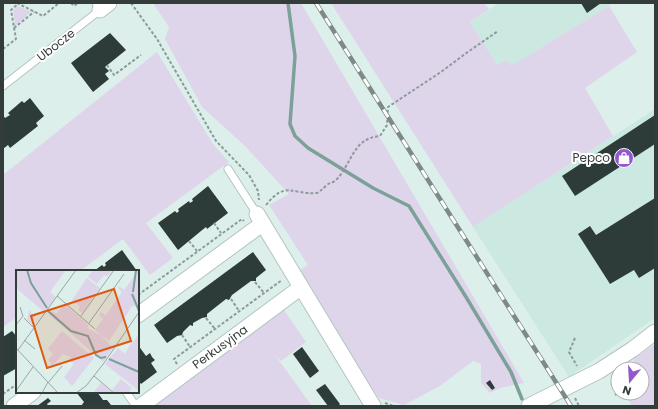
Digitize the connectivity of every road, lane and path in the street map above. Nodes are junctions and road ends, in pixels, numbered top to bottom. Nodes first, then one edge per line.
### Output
1 (59, 3) edge
2 (71, 3) edge
3 (78, 3) edge
4 (131, 3) edge
5 (17, 4) edge
6 (102, 5) edge
7 (63, 7) dead end
8 (34, 12) junction
9 (14, 28) junction
10 (498, 31) dead end
11 (3, 49) edge
12 (141, 55) dead end
13 (107, 65) dead end
14 (3, 86) edge
15 (228, 169) dead end
16 (214, 223) dead end
17 (257, 223) junction
18 (221, 233) junction
19 (189, 241) dead end
20 (197, 251) junction
21 (255, 282) dead end
22 (300, 288) junction
23 (264, 293) dead end
24 (139, 294) edge
25 (231, 299) dead end
26 (239, 311) dead end
27 (139, 314) edge
28 (206, 318) dead end
29 (215, 329) dead end
30 (655, 332) edge
31 (182, 335) dead end
32 (575, 338) dead end
33 (190, 347) dead end
34 (585, 380) junction
35 (16, 385) edge
36 (32, 393) edge
37 (127, 393) edge
38 (3, 394) edge
39 (14, 406) edge
40 (136, 406) edge
41 (140, 406) edge
42 (373, 406) edge
43 (529, 406) edge

1 - 7 path
1 - 8 path
2 - 3 path
4 - 17 path
5 - 8 path
5 - 9 path
6 - 14 lane, Ubocze
8 - 9 path
9 - 11 path
10 - 17 path
12 - 13 path
15 - 17 lane
16 - 18 path
17 - 18 path
17 - 22 street
17 - 27 street
18 - 20 path
19 - 20 path
20 - 24 path
21 - 23 path
22 - 41 street, Perkusyjna
22 - 42 street
25 - 26 path
28 - 29 path
30 - 34 street
31 - 33 path
32 - 34 path
34 - 43 street
35 - 38 path
36 - 39 street
37 - 40 lane

